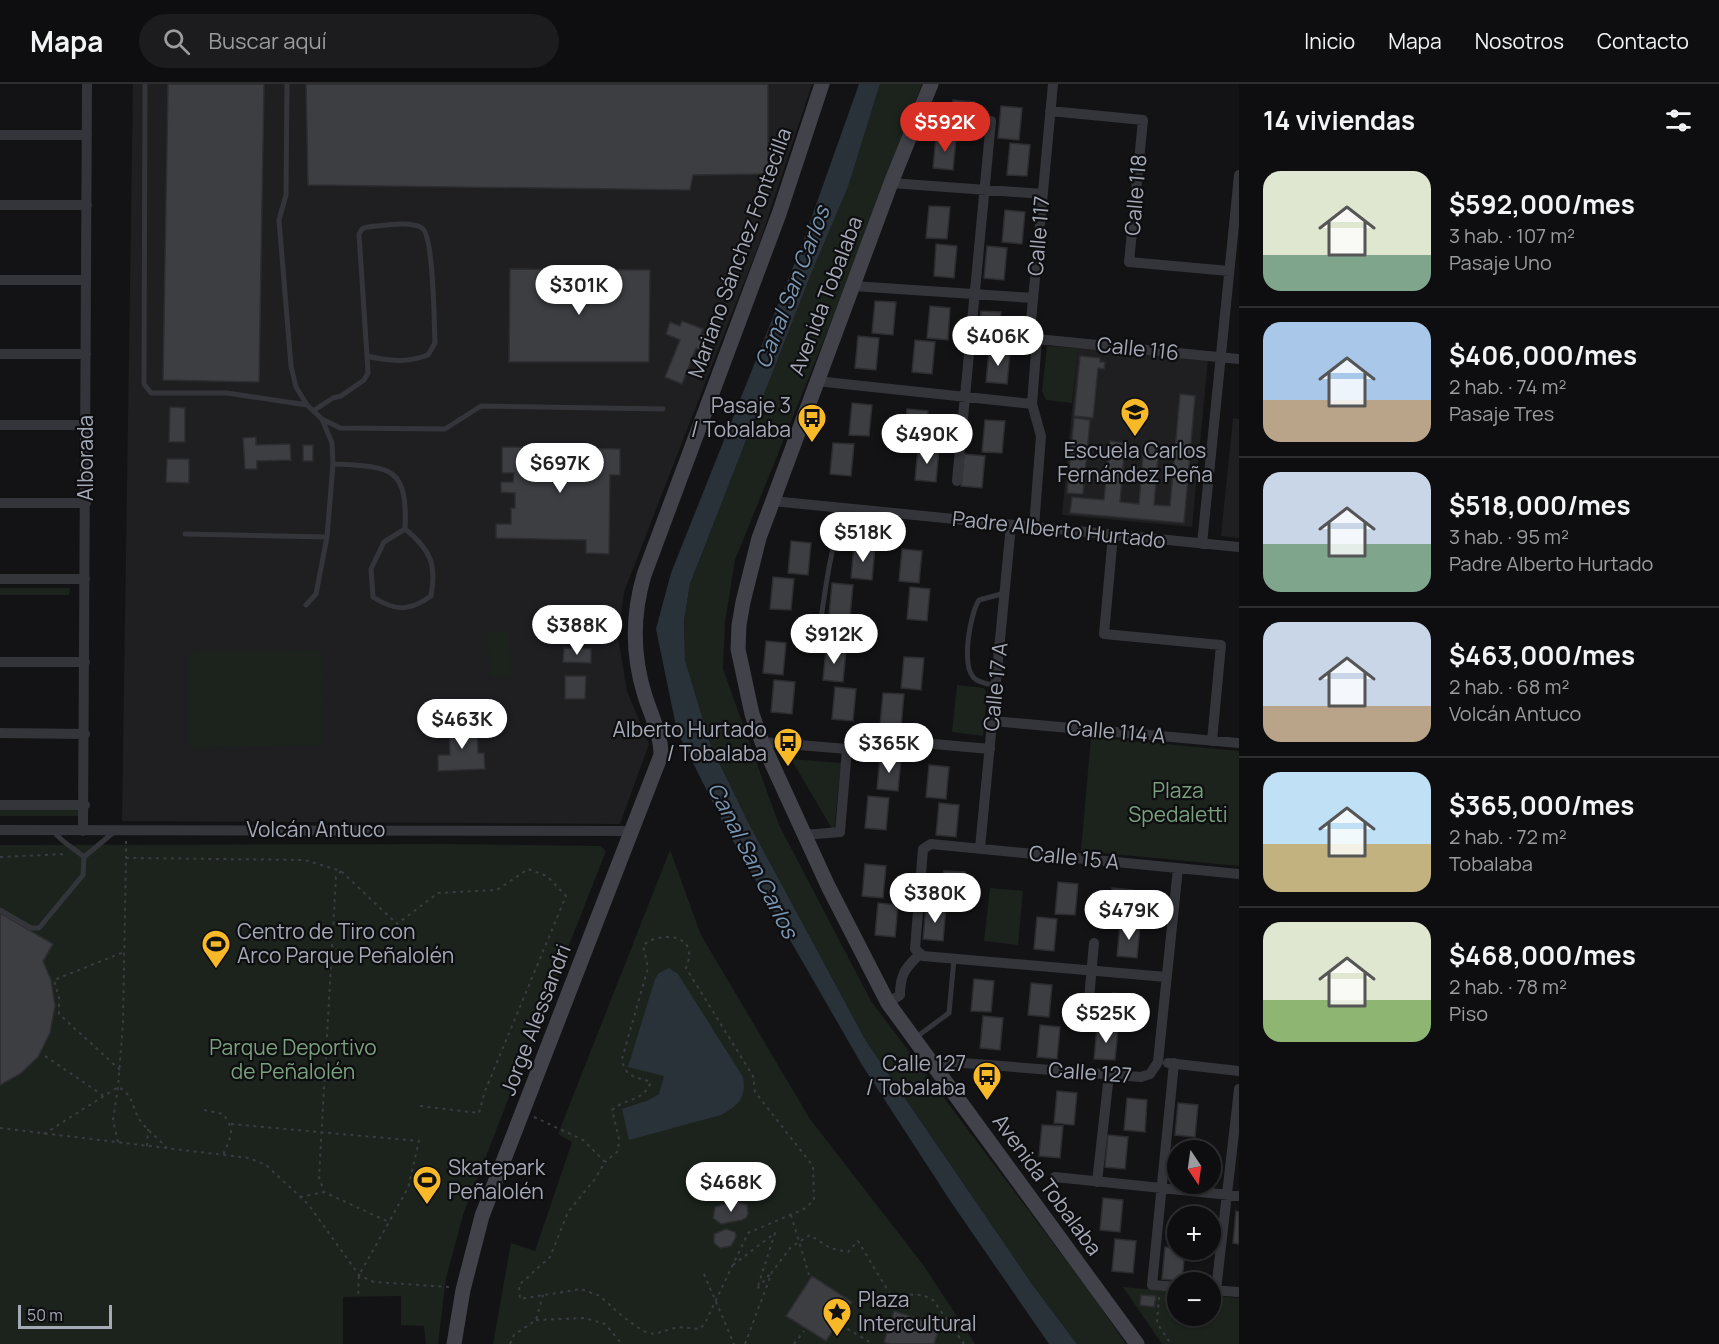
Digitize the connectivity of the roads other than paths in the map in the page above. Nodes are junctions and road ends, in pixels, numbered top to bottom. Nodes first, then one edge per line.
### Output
1 (87, 84) edge
2 (145, 84) edge
3 (287, 84) edge
4 (822, 84) edge
5 (931, 84) edge
6 (1053, 84) edge
7 (1050, 111) junction
8 (991, 121) dead end
9 (0, 135) edge
10 (87, 135) junction
11 (1239, 175) edge
12 (891, 183) junction
13 (985, 190) junction
14 (1043, 194) junction
15 (0, 205) edge
16 (87, 205) junction
17 (1236, 233) edge
18 (1229, 271) junction
19 (0, 280) edge
20 (87, 280) junction
21 (852, 286) junction
22 (975, 294) junction
23 (1033, 298) junction
24 (1037, 339) junction
25 (0, 354) edge
26 (86, 354) junction
27 (367, 356) junction
28 (1221, 357) junction
29 (1239, 359) edge
30 (816, 381) junction
31 (965, 397) junction
32 (1032, 404) junction
33 (307, 405) junction
34 (663, 409) dead end
35 (313, 411) junction
36 (322, 419) junction
37 (0, 425) edge
38 (86, 425) junction
39 (333, 464) junction
40 (957, 481) dead end
41 (772, 501) junction
42 (86, 503) junction
43 (0, 504) edge
44 (844, 508) junction
45 (1011, 525) junction
46 (1034, 527) junction
47 (405, 530) junction
48 (185, 534) dead end
49 (1113, 535) junction
50 (327, 537) junction
51 (1202, 544) junction
52 (1239, 547) edge
53 (0, 579) edge
54 (86, 579) junction
55 (1005, 593) junction
56 (306, 605) dead end
57 (819, 633) dead end
58 (0, 662) edge
59 (85, 662) junction
60 (996, 686) junction
61 (992, 721) junction
62 (0, 733) edge
63 (85, 734) junction
64 (877, 739) dead end
65 (1212, 741) junction
66 (762, 742) junction
67 (1239, 743) edge
68 (661, 744) joint
69 (990, 749) junction
70 (0, 805) edge
71 (85, 805) junction
72 (117, 829) junction
73 (0, 830) edge
74 (52, 830) junction
75 (83, 831) junction
76 (632, 831) junction
77 (804, 835) junction
78 (980, 848) junction
79 (81, 855) junction
80 (1178, 868) junction
81 (1239, 874) edge
82 (0, 910) edge
83 (1094, 943) dead end
84 (920, 954) junction
85 (954, 959) junction
86 (1092, 970) junction
87 (1167, 977) junction
88 (888, 1003) junction
89 (1087, 1021) dead end
90 (913, 1039) junction
91 (1158, 1062) junction
92 (1174, 1063) junction
93 (1239, 1071) edge
94 (937, 1072) junction
95 (1109, 1075) junction
96 (1239, 1089) edge
97 (1055, 1177) dead end
98 (1097, 1182) junction
99 (1162, 1188) junction
100 (1227, 1195) junction
101 (1239, 1196) edge
102 (1216, 1272) edge
103 (1167, 1286) edge
104 (1221, 1291) edge
105 (1239, 1292) edge
106 (458, 1313) junction
107 (454, 1344) edge
108 (466, 1344) edge
109 (1137, 1344) edge

1 - 10 street, Alborada
2 - 33 lane
3 - 33 lane
4 - 68 main road, Mariano Sánchez Fontecilla
5 - 12 main road, Avenida Tobalaba
6 - 7 street, Calle 117
7 - 14 street, Calle 117
7 - 18 street, Calle 118
8 - 13 street
9 - 10 street
10 - 16 street, Alborada
11 - 17 street
12 - 13 street
12 - 21 main road, Avenida Tobalaba
13 - 14 street
13 - 22 street
14 - 23 street, Calle 117
15 - 16 street
16 - 20 street, Alborada
17 - 18 street
18 - 28 street
19 - 20 street
20 - 26 street, Alborada
21 - 22 street
21 - 30 main road, Avenida Tobalaba
22 - 23 street
22 - 31 street
23 - 24 street, Calle 117
24 - 28 street, Calle 116
24 - 32 street, Calle 117
25 - 26 street
26 - 38 street, Alborada
27 - 27 lane
27 - 35 lane
28 - 29 street, Calle 116
28 - 51 street
30 - 31 street
30 - 41 main road, Avenida Tobalaba
31 - 32 street
31 - 40 street
32 - 46 street, Calle 117
33 - 35 lane
34 - 36 lane
35 - 36 lane
36 - 39 lane
37 - 38 street
38 - 42 street, Alborada
39 - 47 lane
39 - 50 lane
41 - 44 street, Padre Alberto Hurtado
41 - 66 main road, Avenida Tobalaba
42 - 43 street
42 - 54 street, Alborada
44 - 45 street, Padre Alberto Hurtado
44 - 57 lane
45 - 46 street, Padre Alberto Hurtado
45 - 55 street, Calle 17 A
46 - 49 street, Padre Alberto Hurtado
47 - 47 lane
48 - 50 lane
49 - 51 street, Padre Alberto Hurtado
49 - 65 street
50 - 56 lane
51 - 52 street, Padre Alberto Hurtado
53 - 54 street
54 - 59 street, Alborada
55 - 60 street, Calle 17 A
55 - 60 lane
58 - 59 street
59 - 63 street, Alborada
60 - 61 street, Calle 17 A
61 - 65 street, Calle 114 A
61 - 69 street, Calle 17 A
62 - 63 street
63 - 71 street, Alborada
64 - 69 street
65 - 67 street, Calle 114 A
66 - 77 main road, Avenida Tobalaba
66 - 77 street
68 - 76 main road, Jorge Alessandri
69 - 78 street, Calle 17 A
70 - 71 street
71 - 75 street, Alborada
72 - 75 street, Volcán Antuco
72 - 76 street, Volcán Antuco
72 - 79 lane
73 - 74 street, Volcán Antuco
74 - 75 street, Volcán Antuco
74 - 79 lane
76 - 106 main road, Jorge Alessandri
77 - 88 main road, Avenida Tobalaba
78 - 80 street, Calle 15 A
78 - 84 street, Calle 15 A
79 - 82 lane
80 - 81 street, Calle 15 A
80 - 87 street
83 - 86 street
84 - 85 street
84 - 88 street
85 - 86 street
85 - 90 lane
86 - 87 street
86 - 89 street
87 - 91 street
88 - 90 main road, Avenida Tobalaba
90 - 94 main road, Avenida Tobalaba
91 - 92 street, Calle 127
91 - 95 street, Calle 127
92 - 93 street, Calle 127
92 - 99 street
94 - 95 street, Calle 127
94 - 109 main road, Avenida Tobalaba
95 - 98 street
96 - 100 street
97 - 98 street
98 - 99 street
99 - 100 street
99 - 103 street
100 - 101 street
100 - 102 street
104 - 105 street
106 - 107 main road, Jorge Alessandri
106 - 108 main road, Jorge Alessandri

